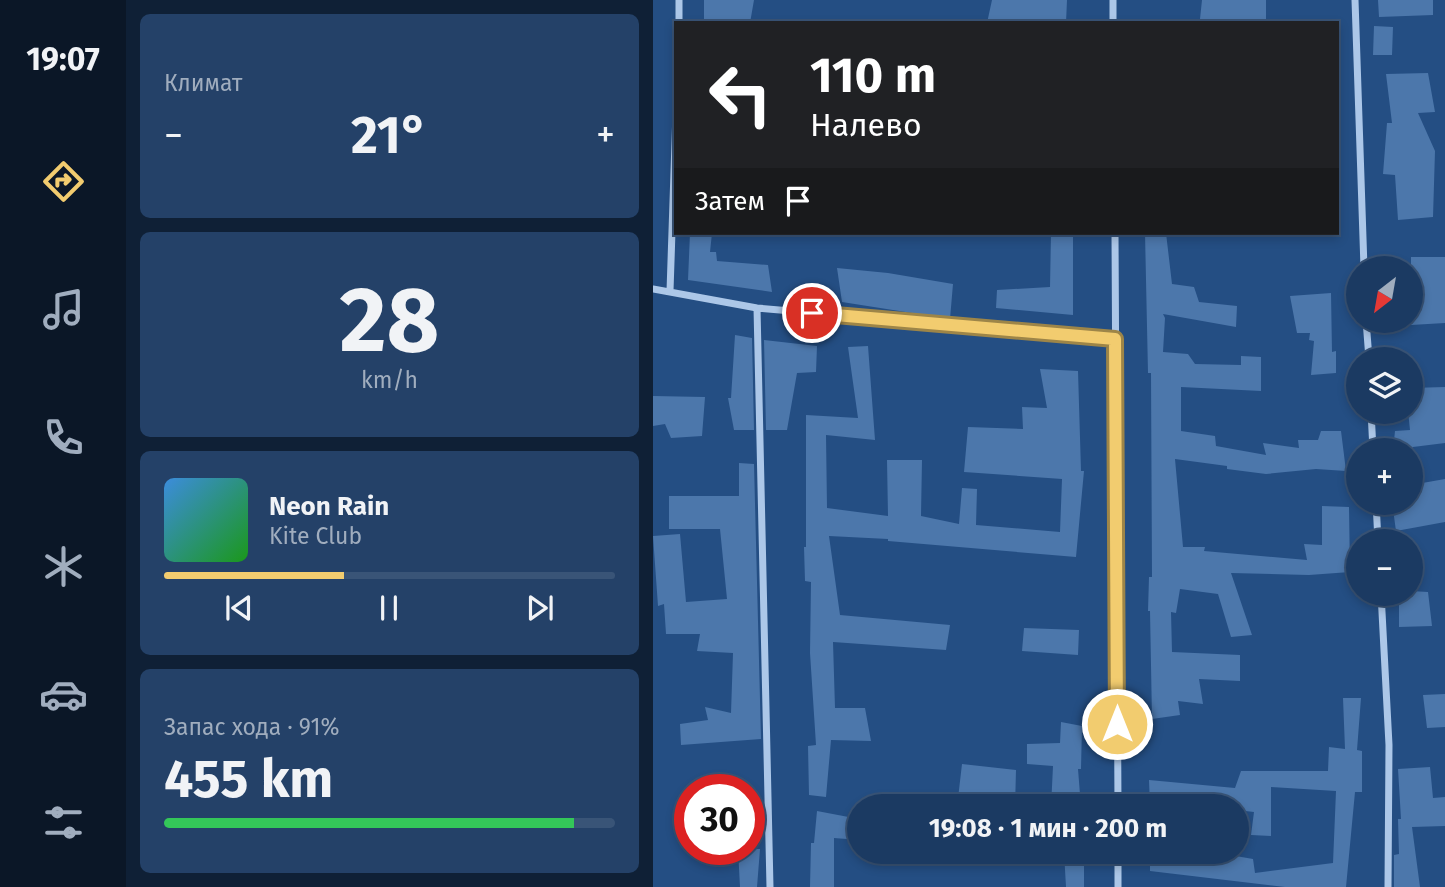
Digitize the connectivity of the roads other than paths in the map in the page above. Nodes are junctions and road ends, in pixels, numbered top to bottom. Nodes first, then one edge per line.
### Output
1 (679, 0) edge
2 (1113, 0) edge
3 (1355, 0) edge
4 (679, 21) edge
5 (1113, 21) edge
6 (674, 171) edge
7 (1114, 235) edge
8 (1363, 256) edge
9 (653, 289) edge
10 (670, 291) junction
11 (757, 308) junction
12 (1115, 339) junction
13 (1382, 606) edge
14 (1118, 794) edge
15 (1118, 864) edge
16 (770, 887) edge
17 (1118, 887) edge
18 (1388, 887) edge

1 - 4 street
2 - 5 street
3 - 8 street
6 - 10 street
7 - 12 street
9 - 10 street
10 - 11 street
11 - 12 street
11 - 16 street
12 - 14 street
13 - 18 street
15 - 17 street

